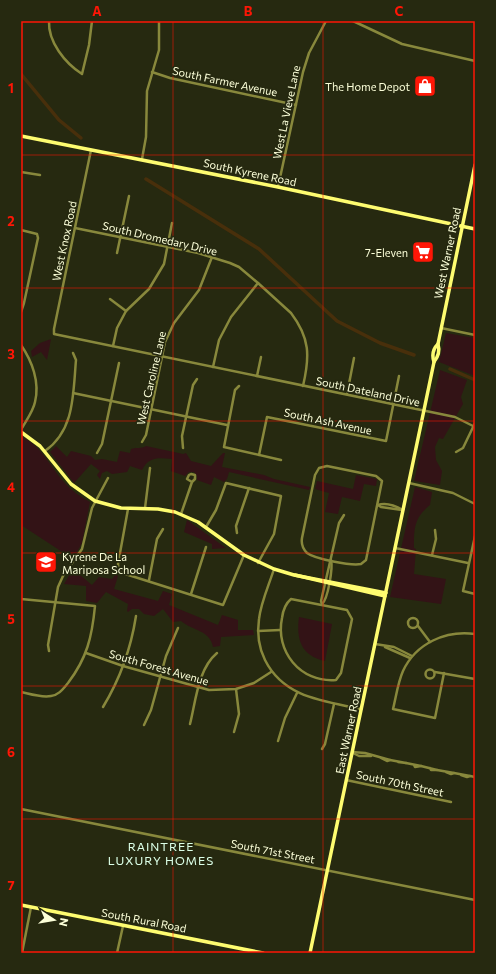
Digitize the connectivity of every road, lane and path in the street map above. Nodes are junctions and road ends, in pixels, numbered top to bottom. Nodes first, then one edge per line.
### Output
1 (49, 21) edge
2 (92, 21) edge
3 (159, 21) edge
4 (326, 21) edge
5 (353, 21) edge
6 (475, 60) edge
7 (152, 72) junction
8 (296, 105) junction
9 (21, 136) edge
10 (91, 150) junction
11 (142, 159) junction
12 (475, 165) edge
13 (21, 172) edge
14 (40, 175) dead end
15 (278, 187) junction
16 (129, 196) dead end
17 (172, 223) dead end
18 (462, 226) junction
19 (75, 228) junction
20 (475, 229) edge
21 (21, 230) edge
22 (120, 237) junction
23 (167, 247) junction
24 (117, 253) dead end
25 (212, 257) junction
26 (258, 283) junction
27 (110, 299) dead end
28 (21, 312) edge
29 (126, 312) junction
30 (441, 328) junction
31 (54, 334) joint
32 (475, 335) edge
33 (113, 346) junction
34 (22, 347) edge
35 (73, 353) dead end
36 (162, 356) junction
37 (261, 357) dead end
38 (354, 358) dead end
39 (119, 363) dead end
40 (213, 367) junction
41 (257, 376) junction
42 (399, 376) dead end
43 (197, 379) dead end
44 (239, 386) dead end
45 (303, 386) junction
46 (73, 394) junction
47 (347, 394) junction
48 (111, 401) junction
49 (394, 404) junction
50 (152, 409) junction
51 (424, 410) junction
52 (186, 416) junction
53 (227, 425) junction
54 (475, 425) edge
55 (21, 431) edge
56 (142, 442) dead end
57 (182, 448) dead end
58 (45, 451) junction
59 (97, 452) dead end
60 (456, 452) dead end
61 (259, 455) junction
62 (281, 460) dead end
63 (150, 468) dead end
64 (108, 478) dead end
65 (192, 482) dead end
66 (409, 483) junction
67 (249, 488) junction
68 (95, 501) junction
69 (475, 504) edge
70 (378, 505) junction
71 (145, 508) junction
72 (128, 509) junction
73 (403, 510) junction
74 (181, 514) junction
75 (344, 515) dead end
76 (206, 527) junction
77 (163, 529) dead end
78 (435, 530) dead end
79 (237, 533) dead end
80 (475, 536) edge
81 (206, 547) dead end
82 (395, 548) junction
83 (244, 555) junction
84 (432, 556) junction
85 (331, 560) junction
86 (258, 562) junction
87 (468, 564) junction
88 (274, 569) junction
89 (149, 580) junction
90 (327, 582) junction
91 (191, 594) junction
92 (385, 594) junction
93 (475, 594) edge
94 (21, 599) edge
95 (55, 603) junction
96 (322, 604) junction
97 (136, 616) dead end
98 (418, 626) junction
99 (178, 628) dead end
100 (280, 630) junction
101 (258, 631) junction
102 (475, 634) edge
103 (430, 642) junction
104 (375, 644) junction
105 (385, 647) junction
106 (400, 649) junction
107 (49, 651) dead end
108 (86, 653) junction
109 (217, 653) dead end
110 (398, 653) junction
111 (411, 657) junction
112 (123, 666) junction
113 (272, 672) junction
114 (435, 672) dead end
115 (444, 673) junction
116 (160, 677) junction
117 (475, 679) edge
118 (198, 688) junction
119 (236, 688) junction
120 (21, 692) edge
121 (297, 694) junction
122 (334, 704) junction
123 (104, 707) dead end
124 (361, 709) junction
125 (190, 724) dead end
126 (144, 725) dead end
127 (234, 732) dead end
128 (278, 741) dead end
129 (322, 749) dead end
130 (352, 752) junction
131 (475, 777) edge
132 (346, 780) junction
133 (451, 802) dead end
134 (21, 809) edge
135 (328, 870) junction
136 (475, 900) edge
137 (21, 905) edge
138 (31, 907) junction
139 (123, 926) junction
140 (22, 953) edge
141 (117, 953) edge
142 (263, 953) edge
143 (310, 953) edge

1 - 2 street
3 - 7 street
4 - 8 street, West La Vieve Lane
5 - 6 street
7 - 8 street, South Farmer Avenue
7 - 11 street
8 - 15 street, West La Vieve Lane
9 - 10 main road, South Kyrene Road
10 - 11 main road, South Kyrene Road
10 - 19 street, West Knox Road
11 - 15 main road, South Kyrene Road
12 - 18 main road, West Warner Road
13 - 14 street
15 - 18 main road, South Kyrene Road
16 - 22 street
17 - 23 street
18 - 20 main road, South Kyrene Road
18 - 30 main road, West Warner Road
19 - 22 street, South Dromedary Drive
19 - 31 street, West Knox Road
21 - 28 street
22 - 23 street, South Dromedary Drive
22 - 24 street
23 - 25 street, South Dromedary Drive
23 - 29 street
25 - 26 street, South Dromedary Drive
25 - 36 street, West Caroline Lane
26 - 40 street
26 - 45 street, South Dromedary Drive
27 - 29 street
29 - 33 street
30 - 32 street
30 - 51 main road, West Warner Road
31 - 33 street, South Dateland Drive
33 - 36 street, South Dateland Drive
34 - 55 street
35 - 46 street
36 - 40 street, South Dateland Drive
36 - 50 street, West Caroline Lane
37 - 41 street
38 - 47 street
39 - 48 street
40 - 41 street, South Dateland Drive
41 - 45 street, South Dateland Drive
42 - 49 street
43 - 52 street
44 - 53 street
45 - 47 street, South Dateland Drive
46 - 48 street
46 - 58 street
47 - 49 street, South Dateland Drive
48 - 50 street
48 - 59 street
49 - 51 street, South Dateland Drive
49 - 61 street, South Ash Avenue
50 - 52 street
50 - 56 street, West Caroline Lane
51 - 54 street, South Dateland Drive
51 - 66 main road, West Warner Road
52 - 53 street
52 - 57 street
53 - 61 street
54 - 60 street
55 - 58 main road
58 - 68 main road
61 - 62 street
63 - 71 street
64 - 68 street
65 - 74 street
66 - 69 street
66 - 73 main road, West Warner Road
67 - 76 street
67 - 79 street
67 - 86 street
68 - 72 main road
68 - 95 street
70 - 73 street
70 - 85 street
70 - 85 street
71 - 72 main road
71 - 74 main road
72 - 89 street
73 - 82 main road, East Warner Road
74 - 76 main road
75 - 85 street
76 - 83 main road
77 - 89 street
78 - 84 street
80 - 87 street
81 - 91 street
82 - 84 street
82 - 92 main road, East Warner Road
83 - 86 main road
83 - 91 street
84 - 87 street
85 - 90 street
86 - 88 main road
87 - 93 street
88 - 90 main road
88 - 101 street
89 - 91 street
90 - 92 main road
90 - 96 street
92 - 104 main road, East Warner Road
94 - 95 street
95 - 107 street
95 - 108 street
96 - 100 street
96 - 100 street
97 - 112 street
98 - 98 street
98 - 103 street
99 - 116 street
100 - 101 street
101 - 113 street
102 - 103 street
103 - 111 street
104 - 105 street
104 - 124 main road, East Warner Road
105 - 106 street
105 - 110 street
106 - 110 street
106 - 111 street
108 - 112 street, South Forest Avenue
108 - 120 street
109 - 118 street
110 - 111 street
111 - 115 street
112 - 116 street, South Forest Avenue
112 - 123 street
113 - 119 street, South Forest Avenue
113 - 121 street
114 - 115 street
115 - 117 street
116 - 118 street, South Forest Avenue
116 - 126 street
118 - 119 street, South Forest Avenue
118 - 125 street
119 - 127 street
121 - 122 street
121 - 128 street
122 - 124 street
122 - 129 street
124 - 130 main road, East Warner Road
130 - 131 street
130 - 132 main road, East Warner Road
132 - 133 street, South 70th Street
132 - 135 main road, East Warner Road
134 - 135 street, South 71st Street
135 - 136 street, South 71st Street
135 - 143 main road, East Warner Road
137 - 138 main road, South Rural Road
138 - 139 main road, South Rural Road
138 - 140 street
139 - 141 street
139 - 142 main road, South Rural Road

